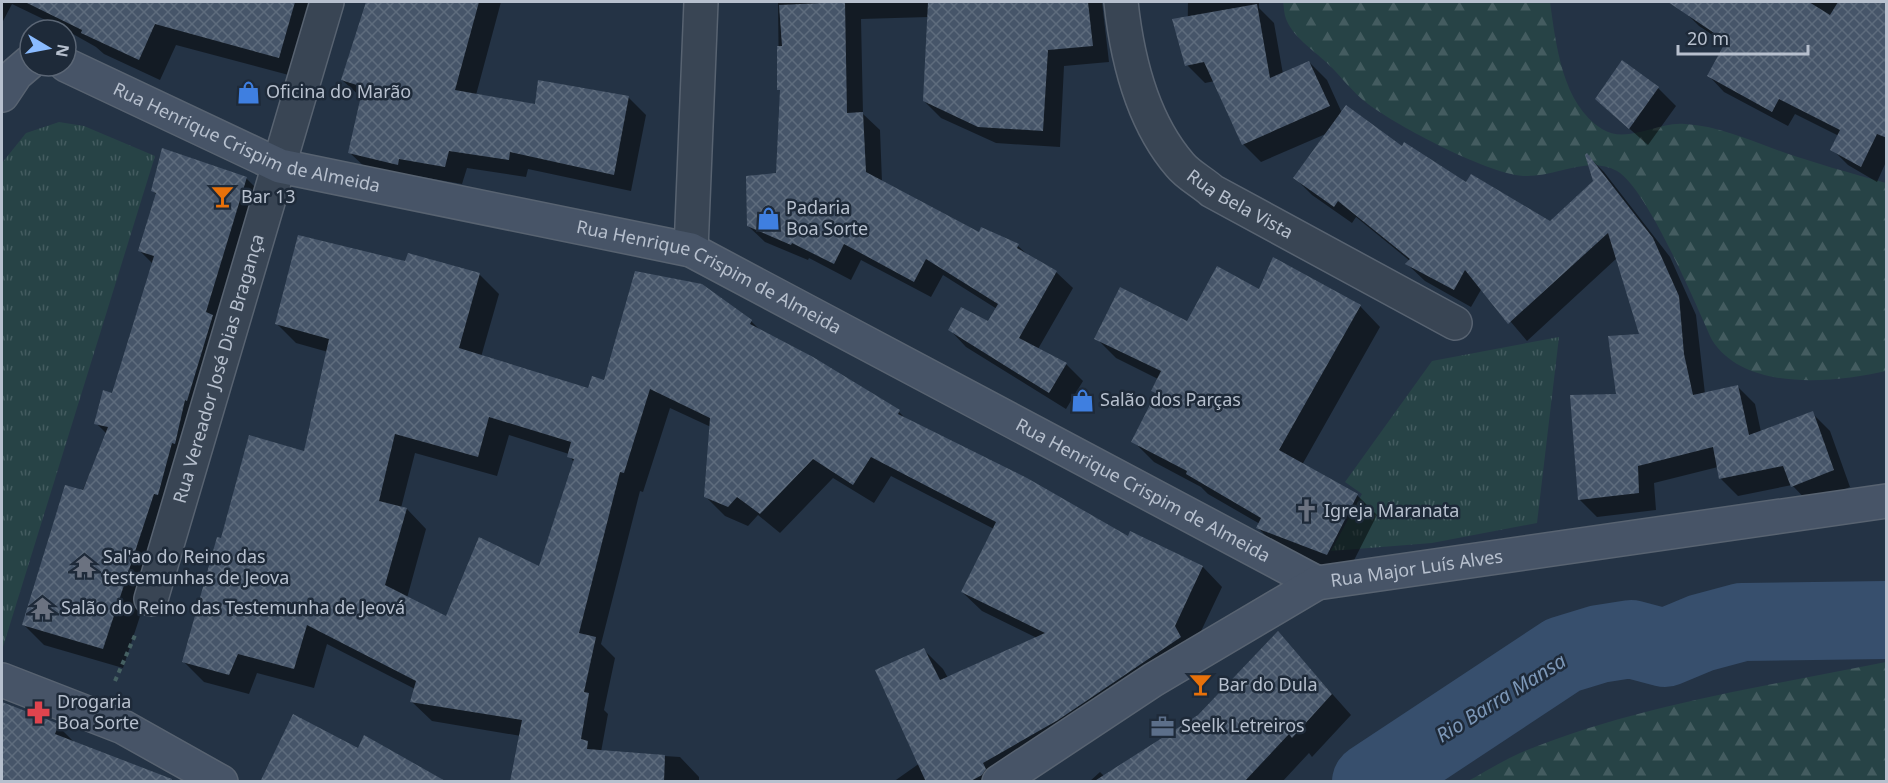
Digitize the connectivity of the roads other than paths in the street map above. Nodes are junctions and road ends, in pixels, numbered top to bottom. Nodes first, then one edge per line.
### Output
1 (327, 2) edge
2 (700, 2) edge
3 (1121, 2) edge
4 (78, 71) edge
5 (18, 72) edge
6 (2, 95) edge
7 (280, 166) junction
8 (691, 250) junction
9 (1455, 323) dead end
10 (1887, 501) edge
11 (1317, 583) junction
12 (151, 599) road end
13 (2, 680) edge
14 (221, 782) edge
15 (999, 782) edge

1 - 7 street, Rua Vereador José Dias Bragança
2 - 8 street
3 - 9 street, Rua Bela Vista
4 - 7 street, Rua Henrique Crispim de Almeida
5 - 6 street
7 - 8 street, Rua Henrique Crispim de Almeida
7 - 12 street, Rua Vereador José Dias Bragança
8 - 11 street, Rua Henrique Crispim de Almeida
10 - 11 street, Rua Major Luís Alves
11 - 15 street, Rua Major Luís Alves
13 - 14 street

